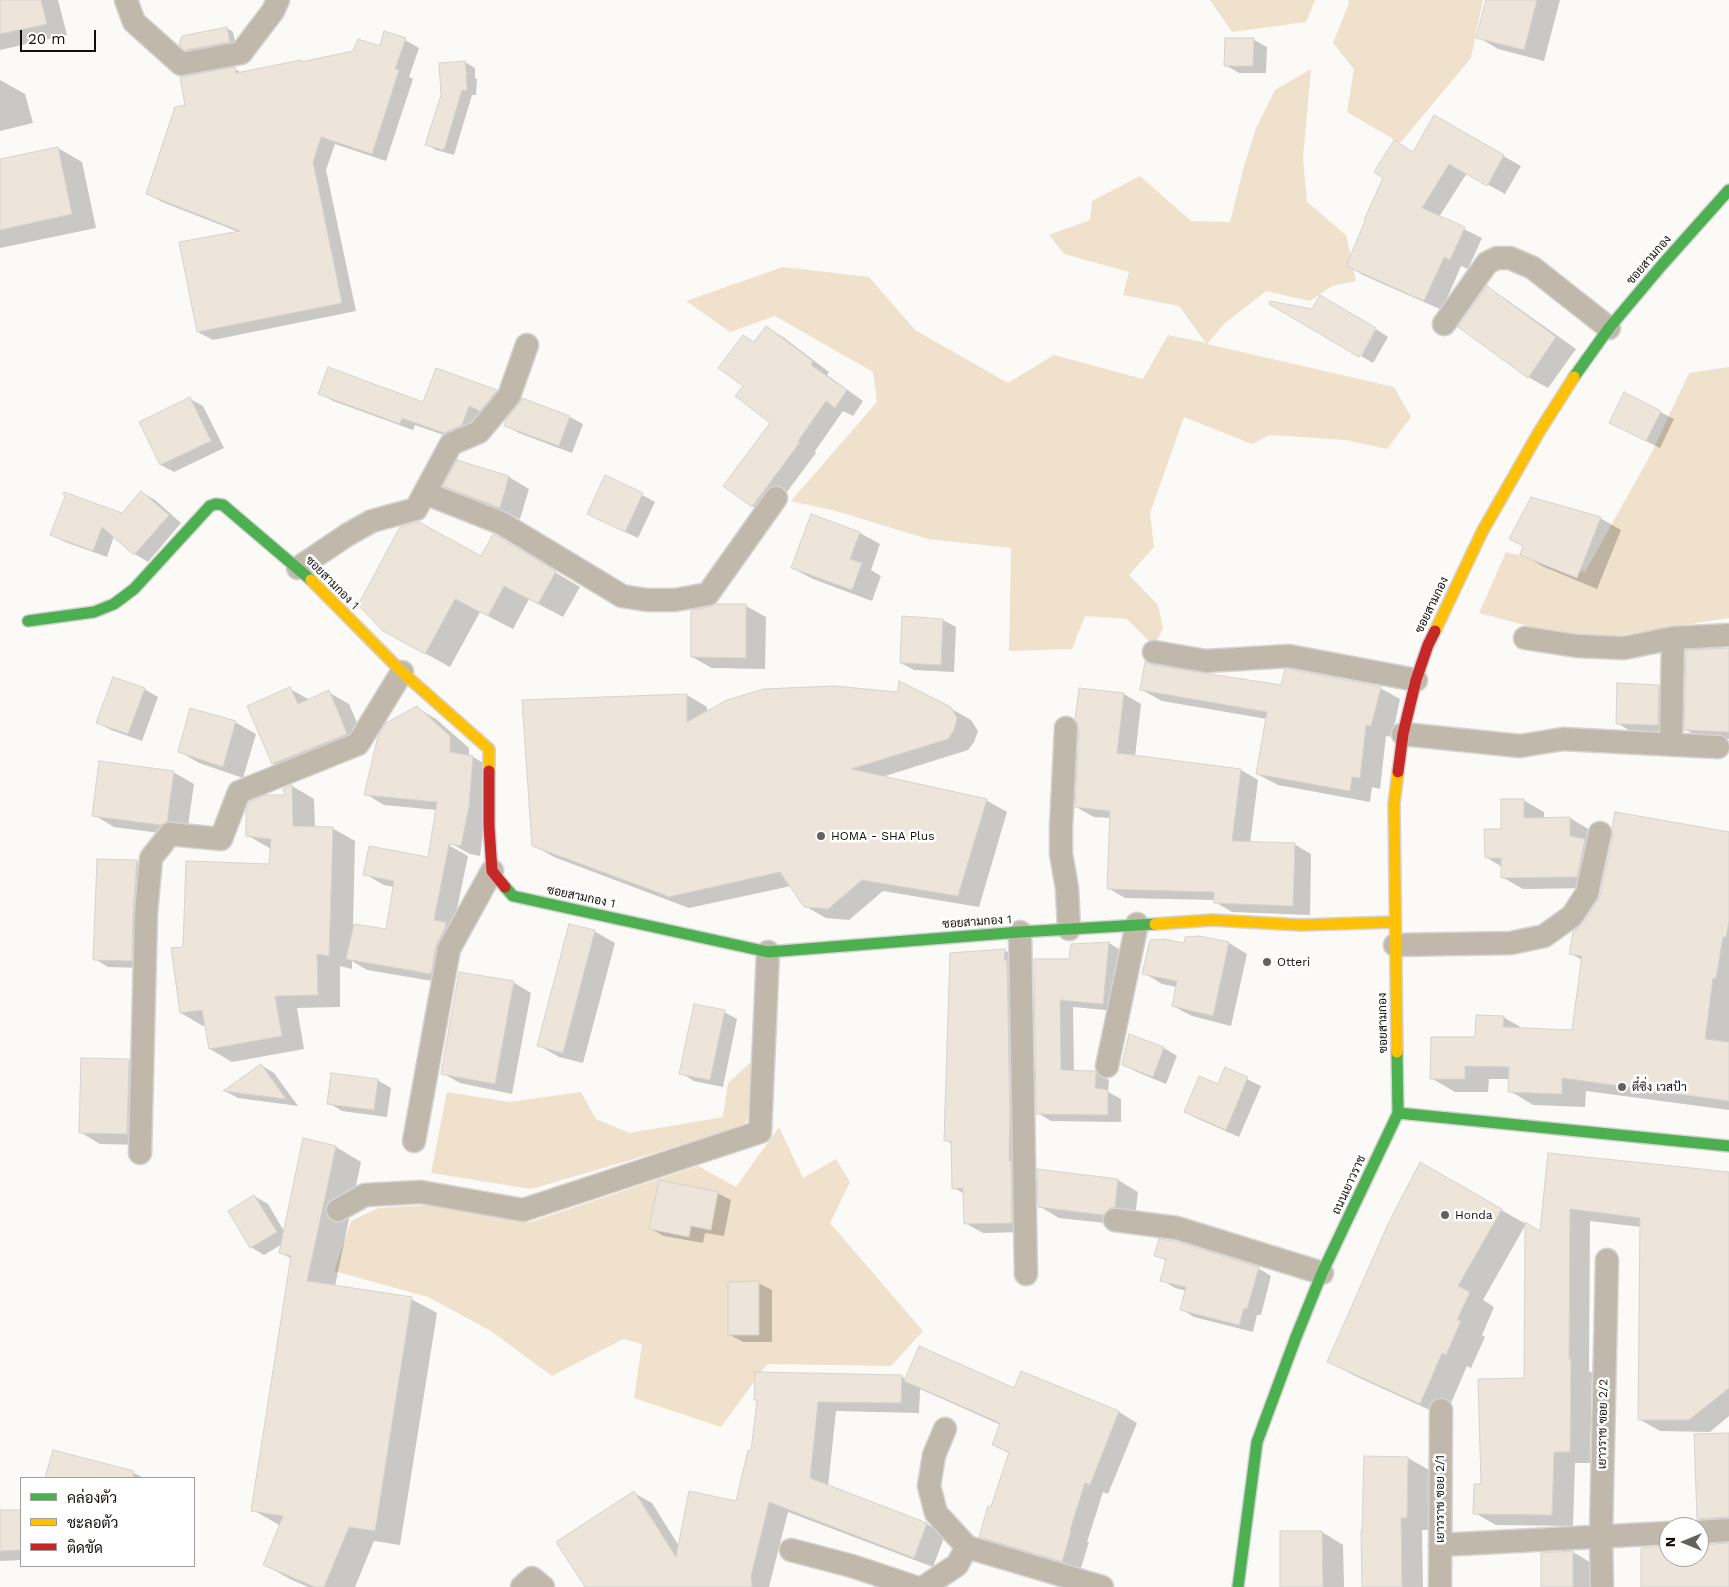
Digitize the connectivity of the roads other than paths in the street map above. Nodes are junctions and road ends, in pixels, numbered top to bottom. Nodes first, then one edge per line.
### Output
1 (126, 0) edge
2 (278, 0) edge
3 (1729, 190) edge
4 (1444, 324) dead end
5 (1609, 328) junction
6 (527, 345) dead end
7 (425, 493) junction
8 (776, 498) dead end
9 (298, 568) junction
10 (28, 621) dead end
11 (1729, 635) edge
12 (1525, 638) dead end
13 (1673, 638) junction
14 (1154, 652) dead end
15 (402, 672) junction
16 (1416, 680) junction
17 (1066, 728) dead end
18 (1402, 734) junction
19 (1671, 744) junction
20 (1718, 746) dead end
21 (1600, 833) dead end
22 (492, 871) junction
23 (1395, 922) junction
24 (1136, 924) junction
25 (1069, 929) junction
26 (1020, 932) junction
27 (1395, 945) junction
28 (768, 952) junction
29 (1107, 1066) dead end
30 (1398, 1113) junction
31 (414, 1141) dead end
32 (1729, 1146) edge
33 (140, 1153) dead end
34 (338, 1210) dead end
35 (1115, 1220) dead end
36 (1607, 1260) dead end
37 (1322, 1273) junction
38 (1026, 1274) dead end
39 (1441, 1410) dead end
40 (945, 1429) dead end
41 (1729, 1530) edge
42 (1709, 1531) edge
43 (1659, 1533) edge
44 (1600, 1536) junction
45 (1440, 1545) junction
46 (967, 1547) junction
47 (791, 1550) dead end
48 (522, 1587) edge
49 (543, 1587) edge
50 (915, 1587) edge
51 (924, 1587) edge
52 (1102, 1587) edge
53 (1238, 1587) edge
54 (1440, 1587) edge
55 (1602, 1587) edge

1 - 2 street
3 - 5 street, ซอยสามกอง
4 - 5 street
5 - 16 street, ซอยสามกอง
6 - 7 street
7 - 8 street
7 - 9 street
9 - 10 street, ซอยสามกอง 1
9 - 15 street, ซอยสามกอง 1
11 - 13 street
12 - 13 street
13 - 19 street
14 - 16 street
15 - 22 street, ซอยสามกอง 1
15 - 33 street
16 - 18 street, ซอยสามกอง
17 - 25 street
18 - 19 street
18 - 23 street, ซอยสามกอง
19 - 20 street
21 - 27 street
22 - 28 street, ซอยสามกอง 1
22 - 31 street
23 - 24 street, ซอยสามกอง 1
23 - 27 street, ซอยสามกอง
24 - 25 street, ซอยสามกอง 1
24 - 29 street
25 - 26 street, ซอยสามกอง 1
26 - 28 street, ซอยสามกอง 1
26 - 38 street
27 - 30 street, ซอยสามกอง
28 - 34 street
30 - 32 street
30 - 37 street, ถนนเยาวราช
35 - 37 street
36 - 44 street, เยาวราช ซอย 2/2
37 - 53 street, ถนนเยาวราช
39 - 45 street, เยาวราช ซอย 2/1
40 - 46 street
41 - 42 street
43 - 44 street
44 - 45 street
44 - 55 street, เยาวราช ซอย 2/2
45 - 54 street, เยาวราช ซอย 2/1
46 - 51 street
46 - 52 street
47 - 50 street
48 - 49 street

